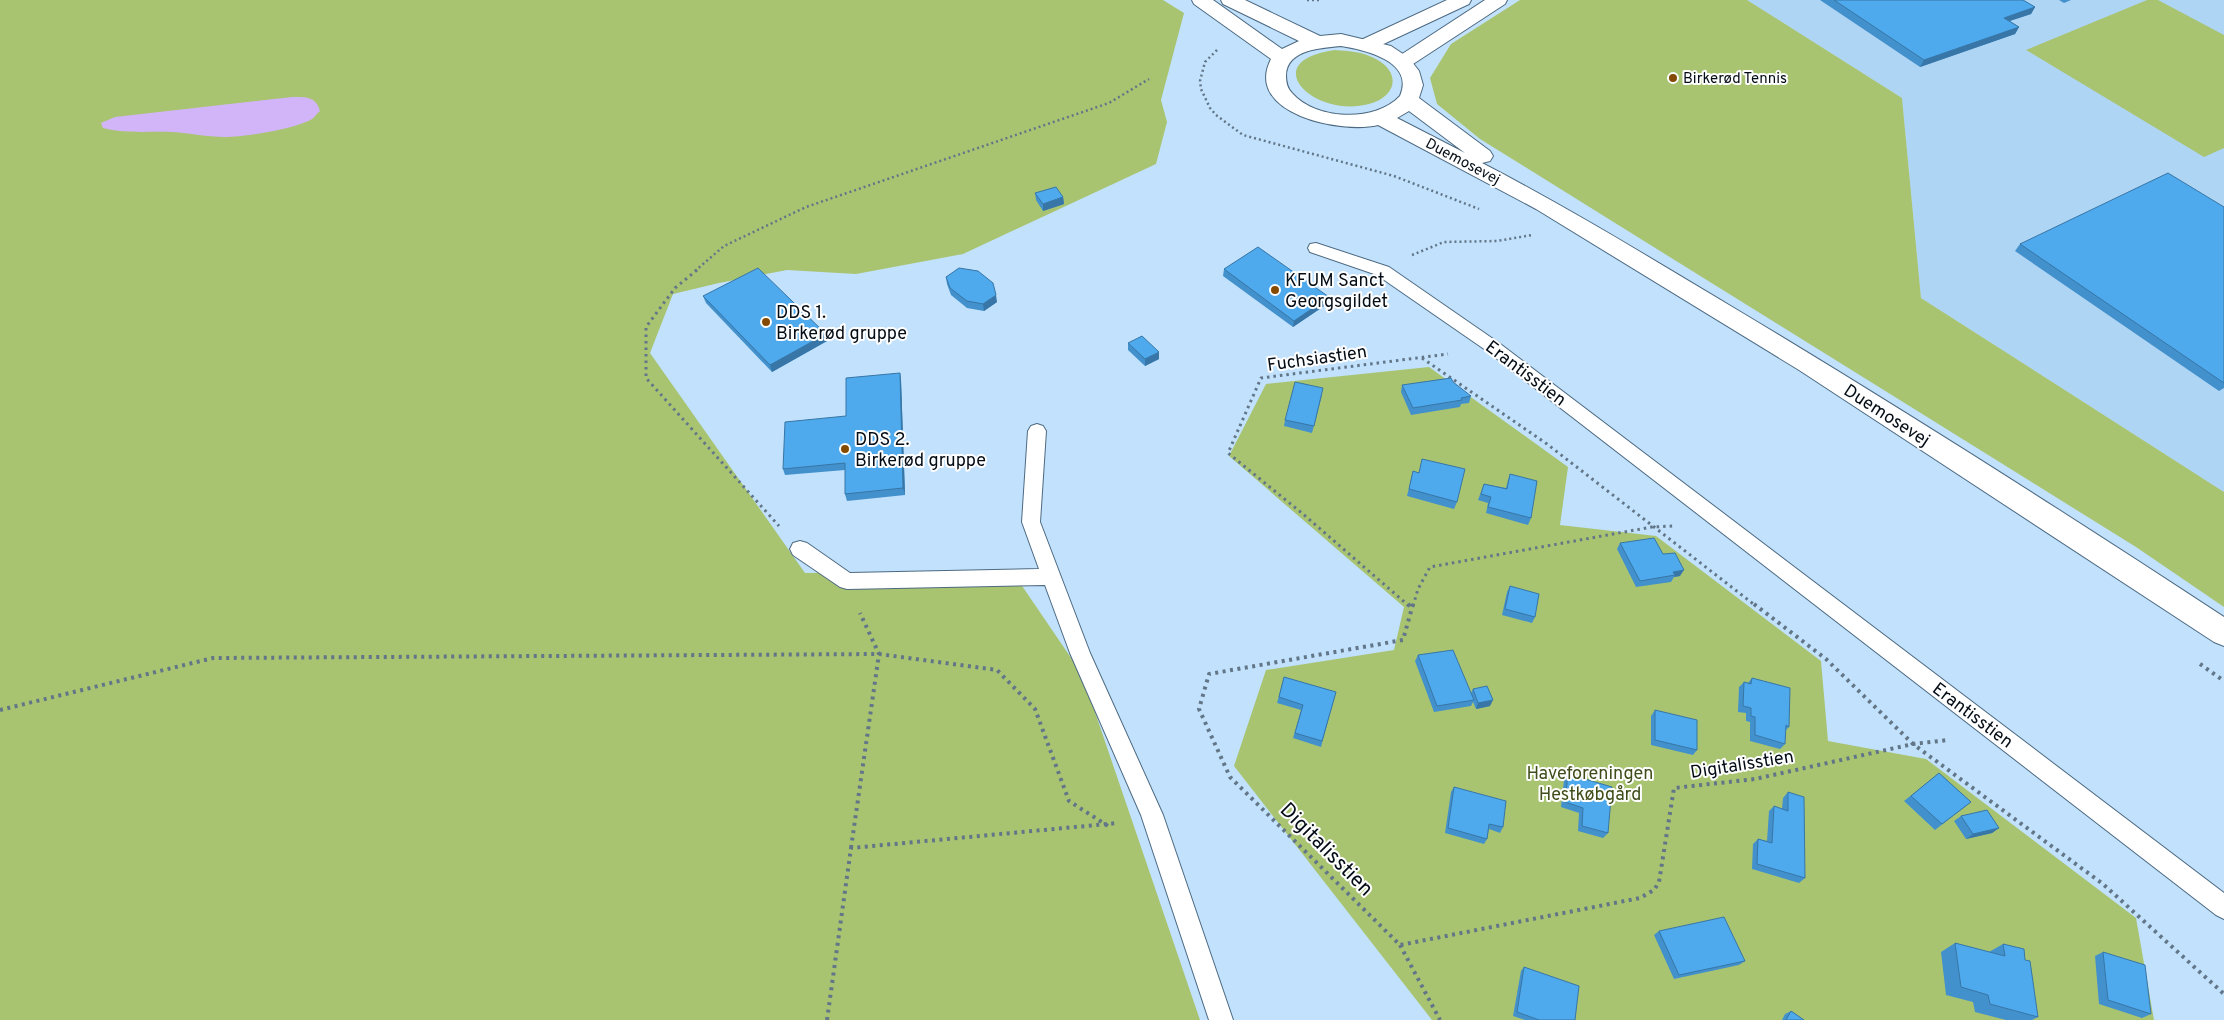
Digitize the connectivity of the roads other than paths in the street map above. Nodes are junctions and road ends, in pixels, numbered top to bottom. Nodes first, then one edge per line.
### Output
1 (1201, 0) edge
2 (1230, 0) edge
3 (1462, 0) edge
4 (1498, 0) edge
5 (1316, 42) junction
6 (1368, 44) junction
7 (1282, 58) junction
8 (1403, 62) junction
9 (1408, 100) junction
10 (1381, 118) junction
11 (1544, 204) junction
12 (1316, 248) dead end
13 (1037, 431) dead end
14 (800, 549) road end
15 (1051, 577) junction
16 (2224, 633) edge
17 (2224, 907) edge
18 (1221, 1020) edge

1 - 7 street
2 - 5 street
3 - 6 street
4 - 8 street
5 - 6 street
5 - 7 street
6 - 8 street
7 - 10 street
8 - 9 street
9 - 10 street
9 - 11 street, Duemosevej
10 - 11 street, Duemosevej
11 - 16 street, Duemosevej
12 - 17 lane, Erantisstien
13 - 15 lane
14 - 15 lane
15 - 18 lane

